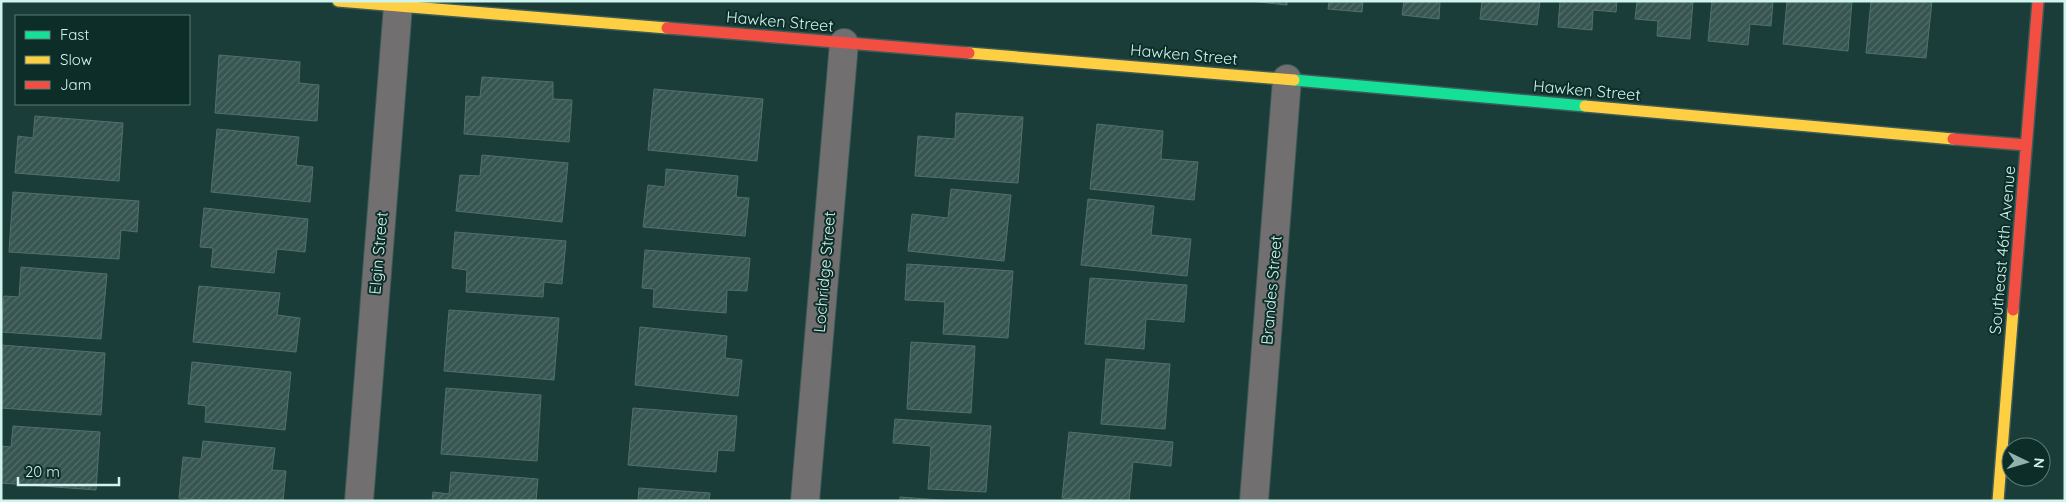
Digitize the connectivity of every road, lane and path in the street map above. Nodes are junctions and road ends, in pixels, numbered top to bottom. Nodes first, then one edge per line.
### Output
1 (338, 1) edge
2 (2038, 1) edge
3 (398, 6) junction
4 (844, 43) junction
5 (1287, 79) junction
6 (2026, 145) junction
7 (359, 501) edge
8 (805, 501) edge
9 (1254, 501) edge
10 (1998, 501) edge

1 - 3 street, Hawken Street
2 - 6 street, Southeast 46th Avenue
3 - 4 street, Hawken Street
3 - 7 street, Elgin Street
4 - 5 street, Hawken Street
4 - 8 street, Lochridge Street
5 - 6 street, Hawken Street
5 - 9 street, Brandes Street
6 - 10 street, Southeast 46th Avenue

